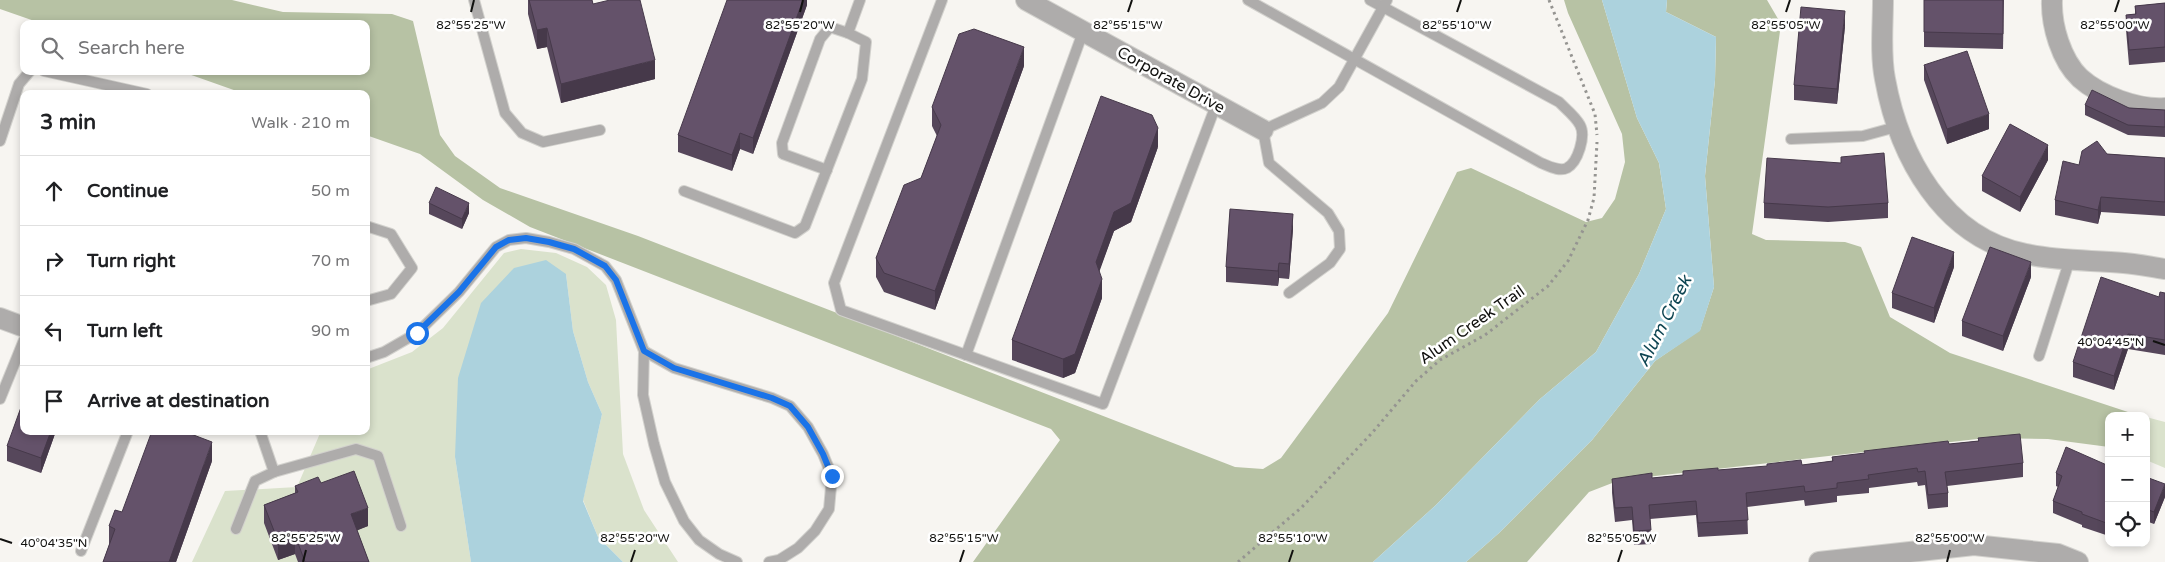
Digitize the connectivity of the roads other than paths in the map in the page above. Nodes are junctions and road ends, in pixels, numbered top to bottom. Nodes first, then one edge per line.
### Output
1 (474, 0) edge
2 (860, 0) edge
3 (942, 0) edge
4 (1026, 0) edge
5 (1248, 0) edge
6 (1370, 0) edge
7 (1883, 0) edge
8 (1385, 3) edge
9 (2051, 5) edge
10 (1083, 32) junction
11 (848, 33) junction
12 (1354, 58) junction
13 (27, 75) edge
14 (62, 75) edge
15 (129, 90) edge
16 (1216, 105) junction
17 (2165, 108) edge
18 (1896, 127) junction
19 (600, 130) dead end
20 (1263, 130) junction
21 (1791, 139) dead end
22 (0, 141) edge
23 (827, 170) junction
24 (684, 191) dead end
25 (370, 227) edge
26 (2070, 259) junction
27 (2165, 269) edge
28 (1289, 293) dead end
29 (370, 301) edge
30 (0, 318) edge
31 (20, 326) edge
32 (20, 350) edge
33 (644, 351) junction
34 (966, 355) junction
35 (2040, 356) dead end
36 (370, 357) edge
37 (0, 400) edge
38 (126, 435) edge
39 (261, 435) edge
40 (274, 472) junction
41 (401, 526) dead end
42 (236, 529) dead end
43 (81, 551) dead end
44 (1874, 559) edge
45 (737, 562) edge
46 (769, 562) edge
47 (1818, 562) edge
48 (2078, 562) edge

1 - 19 lane
2 - 11 lane
3 - 34 lane
4 - 10 street, Corporate Drive
5 - 12 lane
6 - 8 lane
7 - 18 street
8 - 12 lane
8 - 12 lane
9 - 17 street
10 - 16 street, Corporate Drive
10 - 34 lane
11 - 23 lane
11 - 23 lane
12 - 20 lane
13 - 22 lane
14 - 15 lane
16 - 20 street, Corporate Drive
16 - 34 lane
18 - 21 lane
18 - 26 street
20 - 28 lane
23 - 24 lane
25 - 29 lane
26 - 27 street
26 - 35 lane
30 - 31 street
32 - 37 lane
33 - 36 lane
33 - 45 lane
33 - 46 lane
38 - 43 lane
39 - 40 lane
40 - 41 lane
40 - 42 lane
44 - 47 street
44 - 48 street

